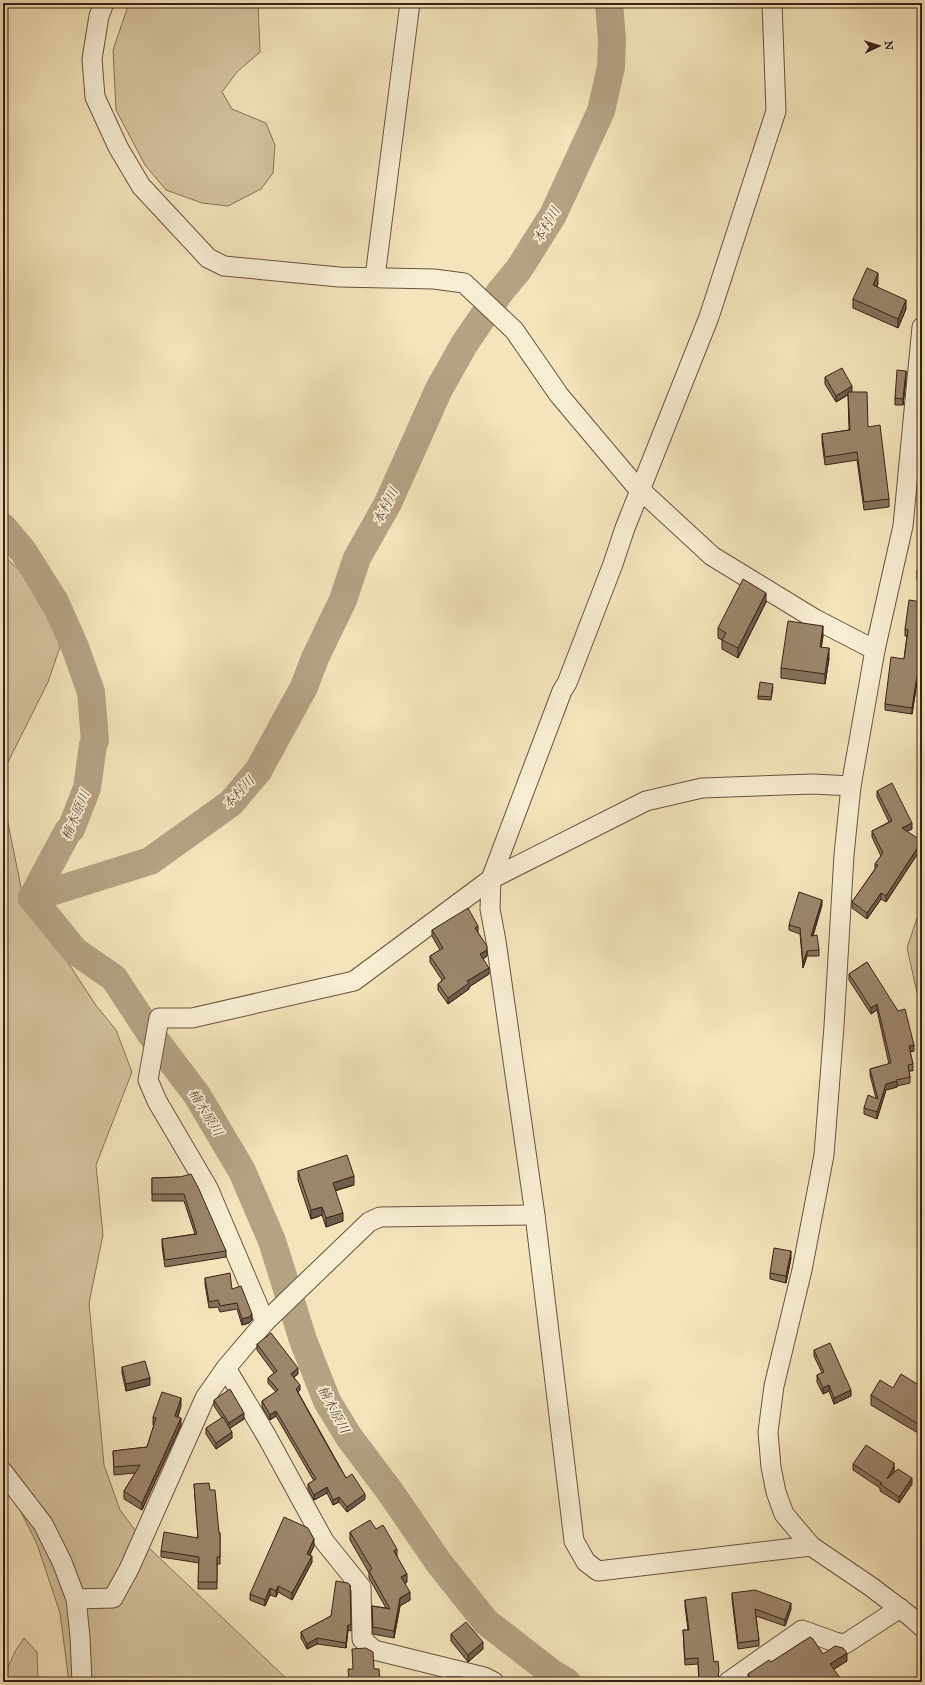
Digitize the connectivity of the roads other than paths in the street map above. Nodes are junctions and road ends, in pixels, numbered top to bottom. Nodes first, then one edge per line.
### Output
1 (104, 3) edge
2 (410, 3) edge
3 (772, 3) edge
4 (376, 277) junction
5 (922, 327) edge
6 (641, 491) junction
7 (875, 650) junction
8 (851, 786) junction
9 (491, 879) junction
10 (535, 1215) junction
11 (269, 1318) junction
12 (226, 1368) junction
13 (3, 1472) edge
14 (812, 1546) junction
15 (76, 1599) junction
16 (900, 1608) junction
17 (922, 1627) edge
18 (82, 1682) edge
19 (494, 1682) edge
20 (728, 1682) edge

1 - 4 street
2 - 4 street
3 - 6 street
4 - 6 street
5 - 7 street
6 - 7 street
6 - 9 street
7 - 8 street
8 - 9 street
8 - 14 street
9 - 10 street
9 - 11 street
10 - 11 street
10 - 14 street
11 - 12 street
12 - 15 street
12 - 19 street
13 - 15 street
14 - 16 street
15 - 18 street
16 - 17 street
16 - 20 street

